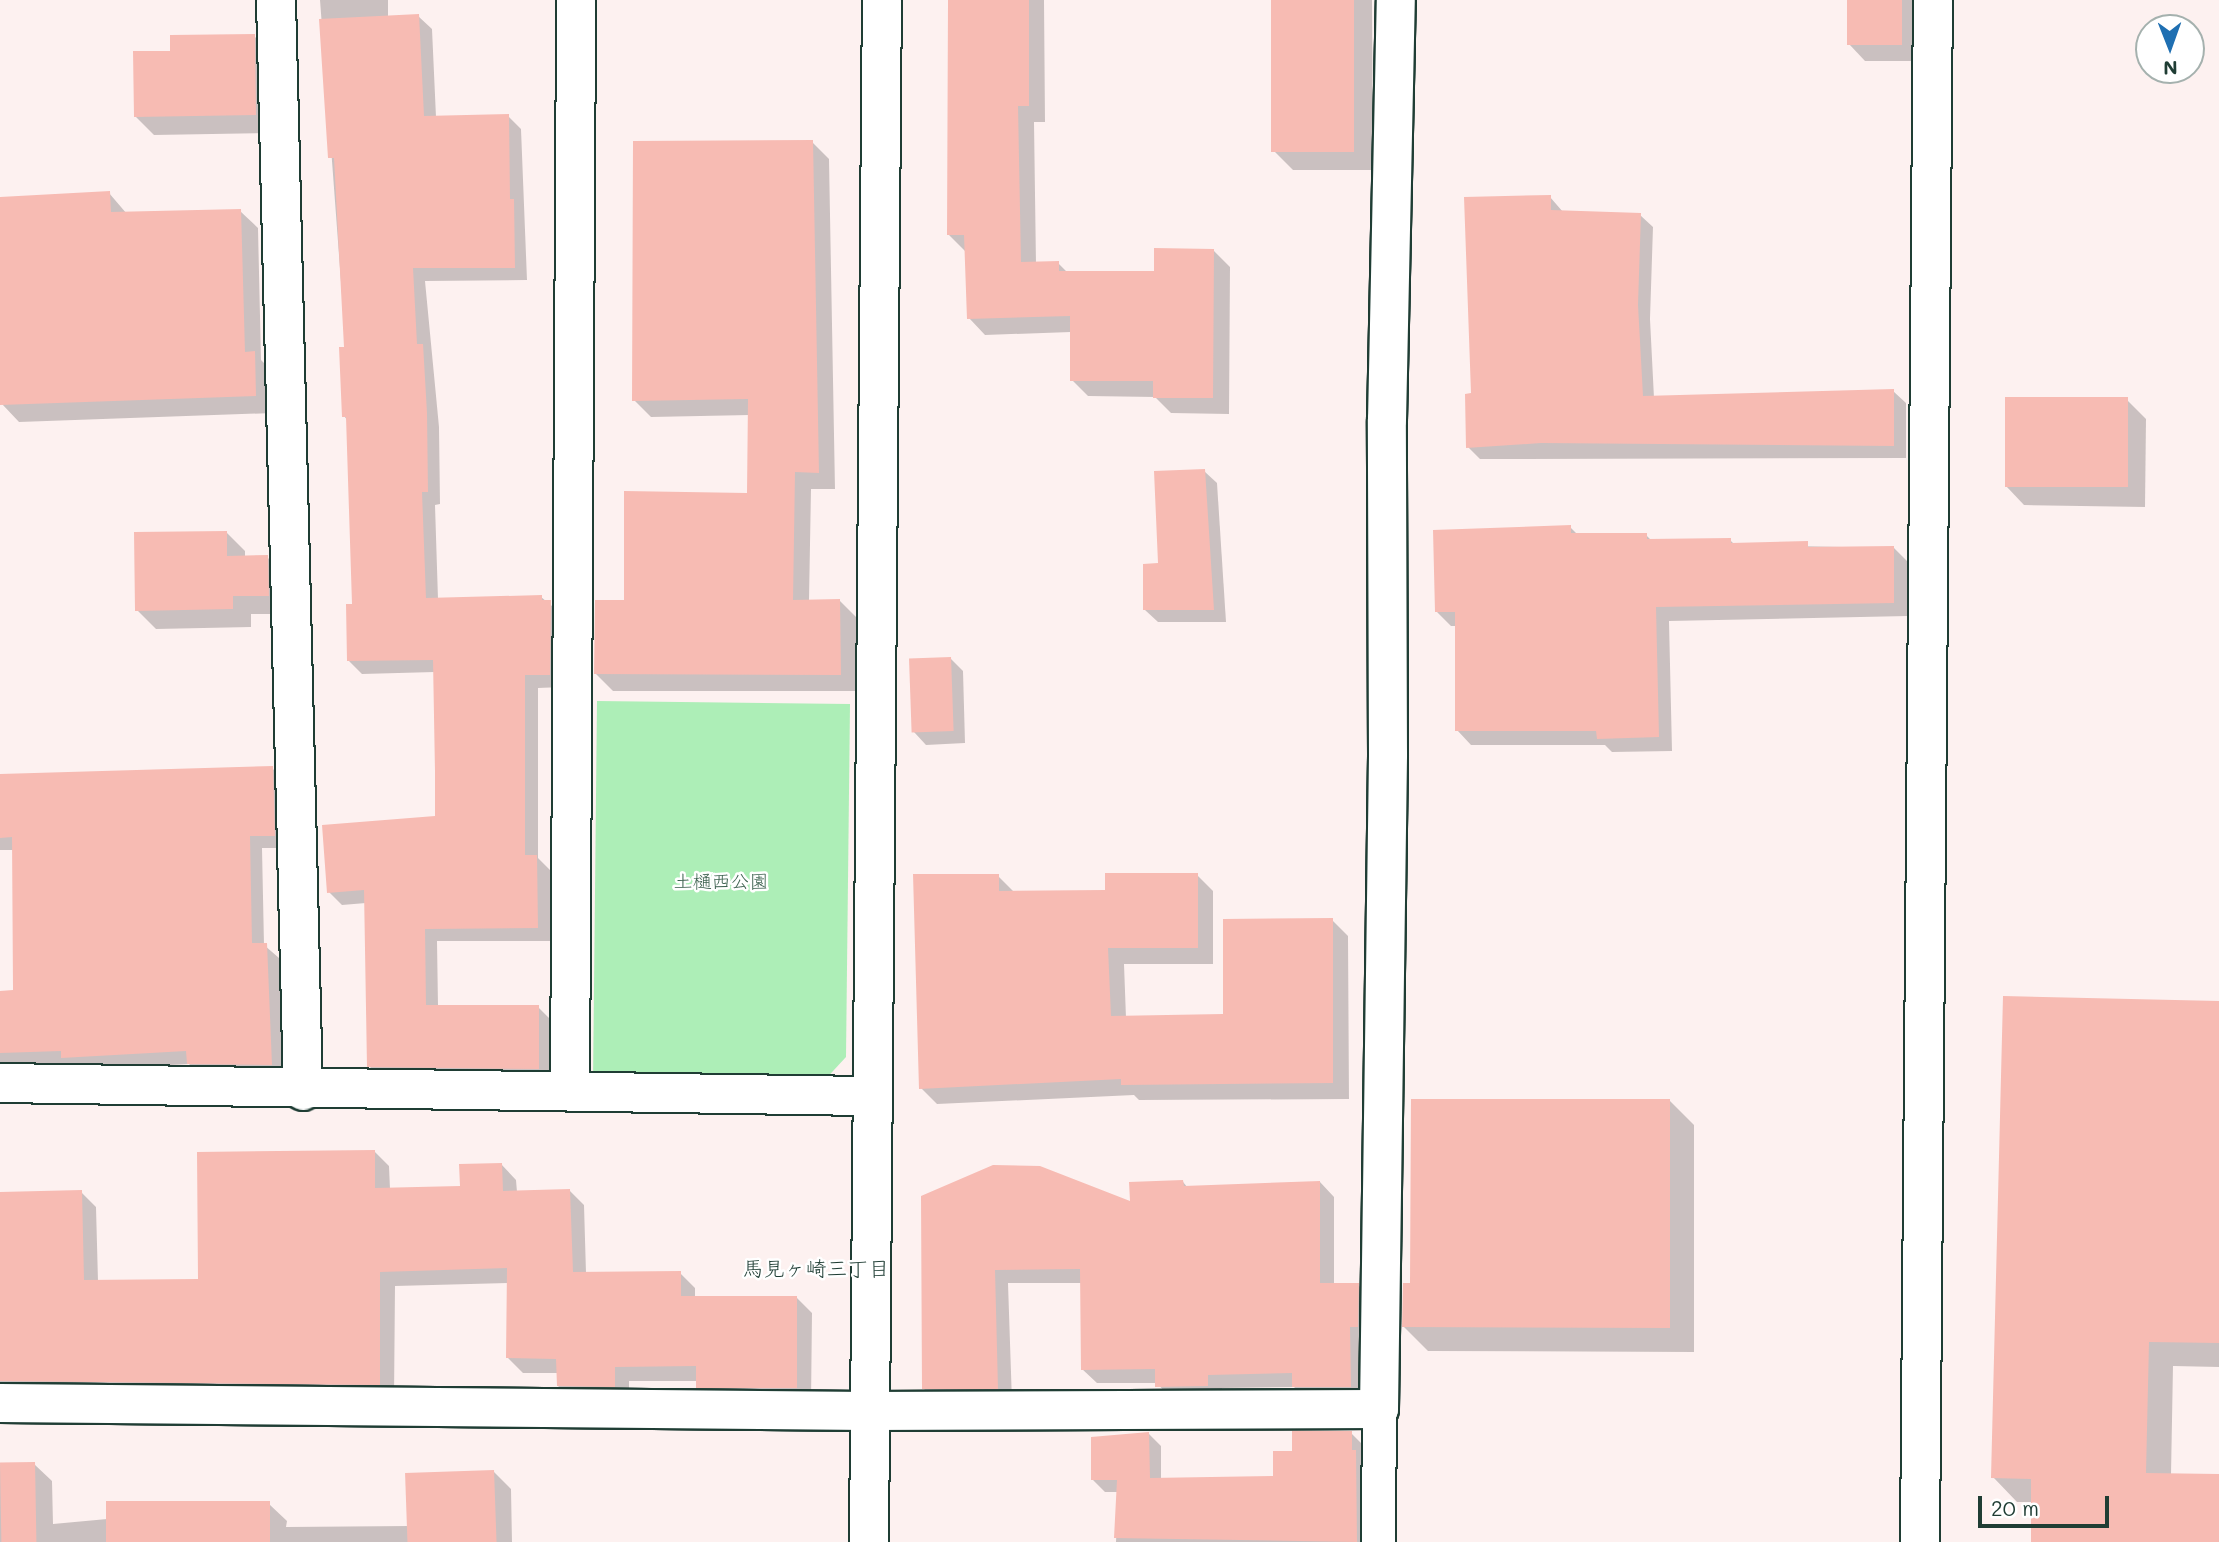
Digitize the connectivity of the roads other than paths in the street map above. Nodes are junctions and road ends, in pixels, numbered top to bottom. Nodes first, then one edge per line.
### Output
1 (276, 0) edge
2 (576, 0) edge
3 (882, 0) edge
4 (1395, 0) edge
5 (1933, 0) edge
6 (0, 1083) edge
7 (570, 1090) junction
8 (303, 1091) junction
9 (870, 1096) junction
10 (0, 1403) edge
11 (1378, 1409) junction
12 (868, 1410) junction
13 (869, 1542) edge
14 (1378, 1542) edge
15 (1920, 1542) edge

1 - 8 street
2 - 7 street
3 - 9 street
4 - 11 street
5 - 15 street
6 - 8 street
7 - 8 street
7 - 9 street
9 - 12 street
10 - 12 street
11 - 12 street
11 - 14 street
12 - 13 street

